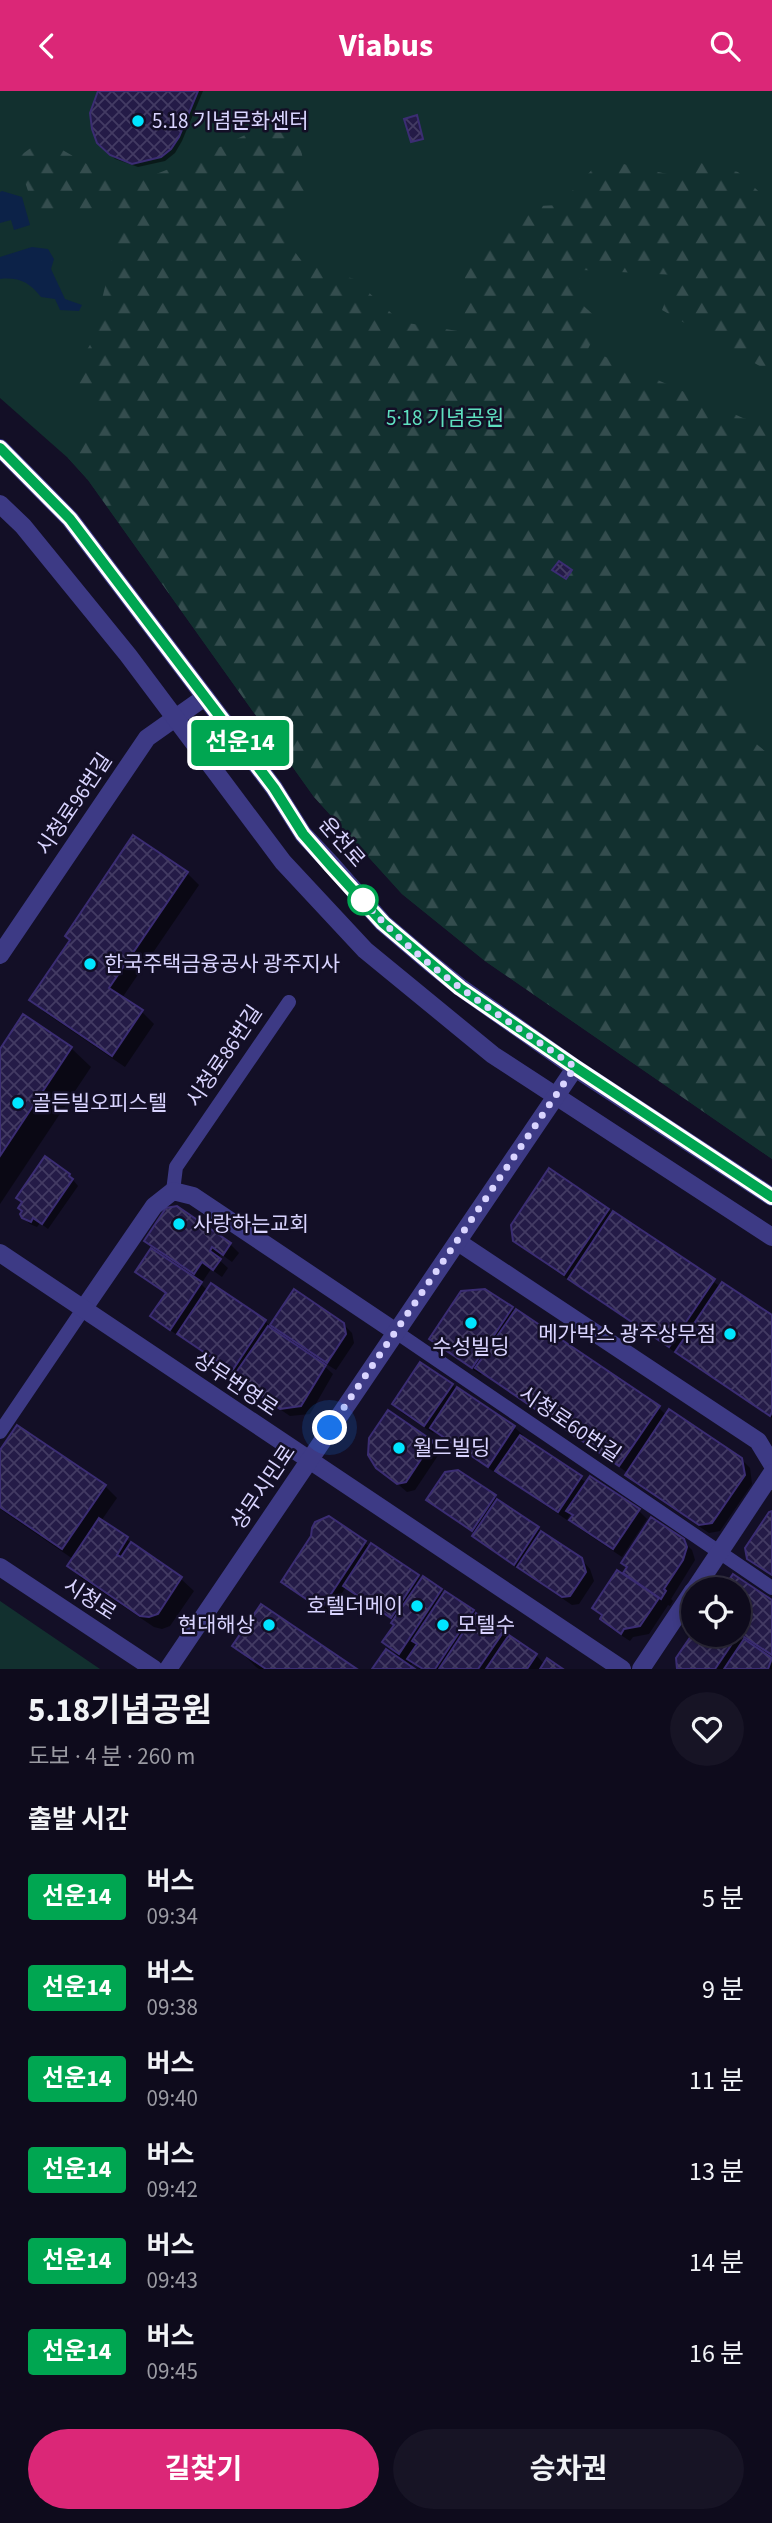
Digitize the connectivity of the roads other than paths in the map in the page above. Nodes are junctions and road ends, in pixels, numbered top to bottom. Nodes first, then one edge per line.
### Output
1 (0, 448) edge
2 (0, 505) edge
3 (205, 697) junction
4 (173, 718) junction
5 (0, 955) edge
6 (289, 1002) dead end
7 (575, 1067) junction
8 (555, 1095) junction
9 (173, 1191) junction
10 (772, 1197) edge
11 (772, 1237) edge
12 (458, 1242) junction
13 (0, 1253) edge
14 (84, 1308) junction
15 (396, 1332) junction
16 (0, 1432) edge
17 (309, 1460) junction
18 (772, 1464) edge
19 (772, 1473) edge
20 (719, 1553) junction
21 (0, 1567) edge
22 (703, 1577) edge
23 (772, 1588) edge
24 (681, 1609) edge
25 (154, 1669) edge
26 (168, 1669) edge
27 (622, 1669) edge
28 (641, 1669) edge

1 - 3 street, 운천로
2 - 4 street
3 - 4 street, 시청로96번길
3 - 7 street, 운천로
4 - 5 street, 시청로96번길
4 - 8 street
6 - 9 street, 시청로86번길
7 - 8 street, 상무시민로
7 - 10 street, 운천로
8 - 11 street
8 - 12 street, 상무시민로
9 - 14 street
9 - 15 street
12 - 15 street, 상무시민로
12 - 18 street
13 - 14 street, 상무번영로
14 - 16 street
14 - 17 street, 상무번영로
15 - 17 street, 상무시민로
15 - 20 street, 시청로60번길
17 - 26 street, 상무시민로
17 - 27 street, 상무번영로
19 - 20 street
20 - 22 street
20 - 23 street, 시청로60번길
21 - 25 street, 시청로
24 - 28 street

